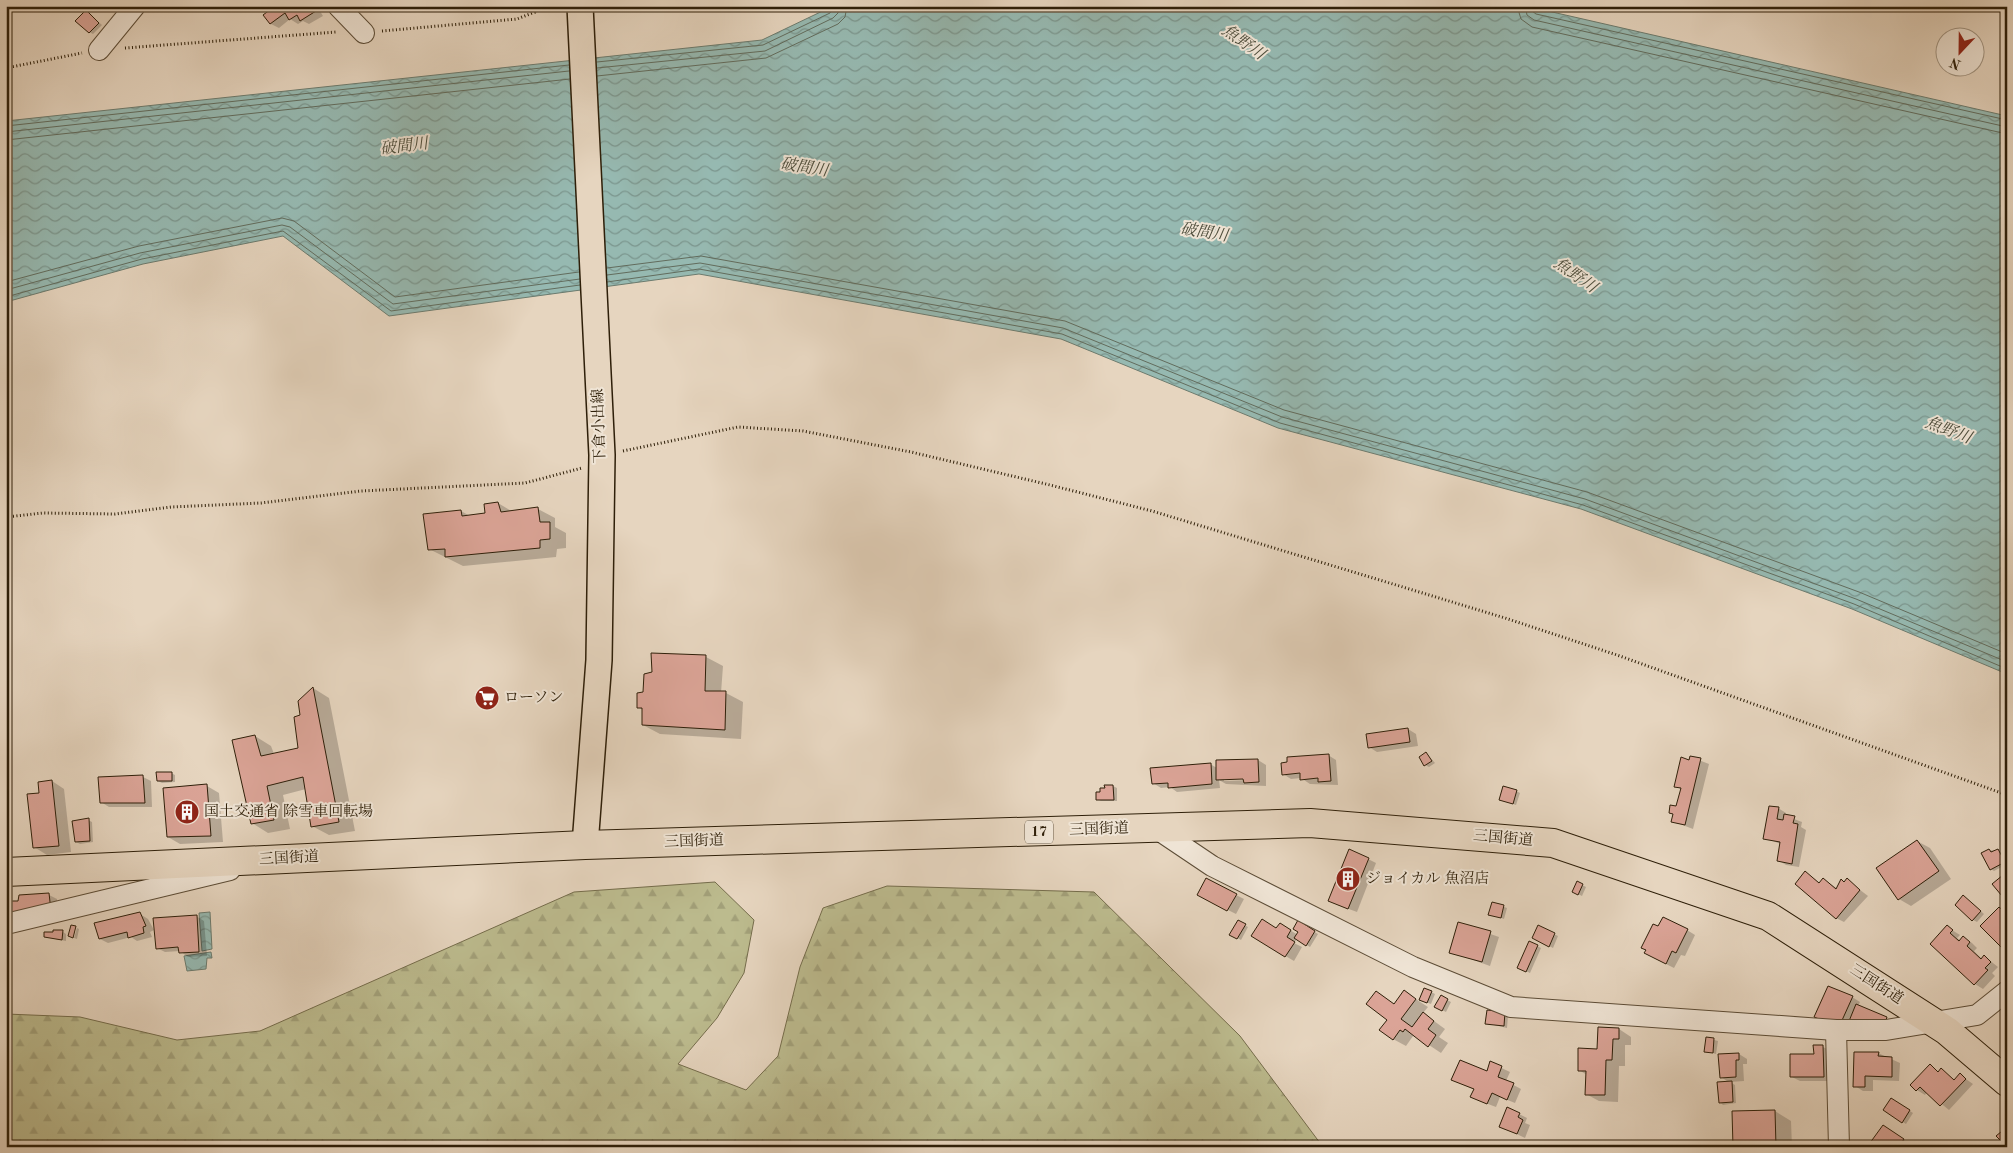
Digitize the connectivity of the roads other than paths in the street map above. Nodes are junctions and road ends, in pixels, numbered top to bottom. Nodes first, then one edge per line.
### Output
1 (135, 6) edge
2 (338, 6) edge
3 (580, 6) edge
4 (364, 33) road end
5 (99, 50) road end
6 (1157, 829) junction
7 (585, 845) junction
8 (275, 859) junction
9 (6, 872) edge
10 (6, 924) edge
11 (2007, 991) edge
12 (1936, 1024) junction
13 (1836, 1030) junction
14 (2007, 1082) edge
15 (1839, 1147) edge

1 - 5 street
2 - 4 street
3 - 7 main road, 下倉小出線
6 - 7 highway, 三国街道 / 17
6 - 12 highway, 三国街道 / 17
6 - 13 street
7 - 8 highway, 三国街道 / 17
8 - 9 highway, 三国街道 / 17
8 - 10 street
11 - 12 street
12 - 13 street
12 - 14 highway, 三国街道 / 17
13 - 15 street

